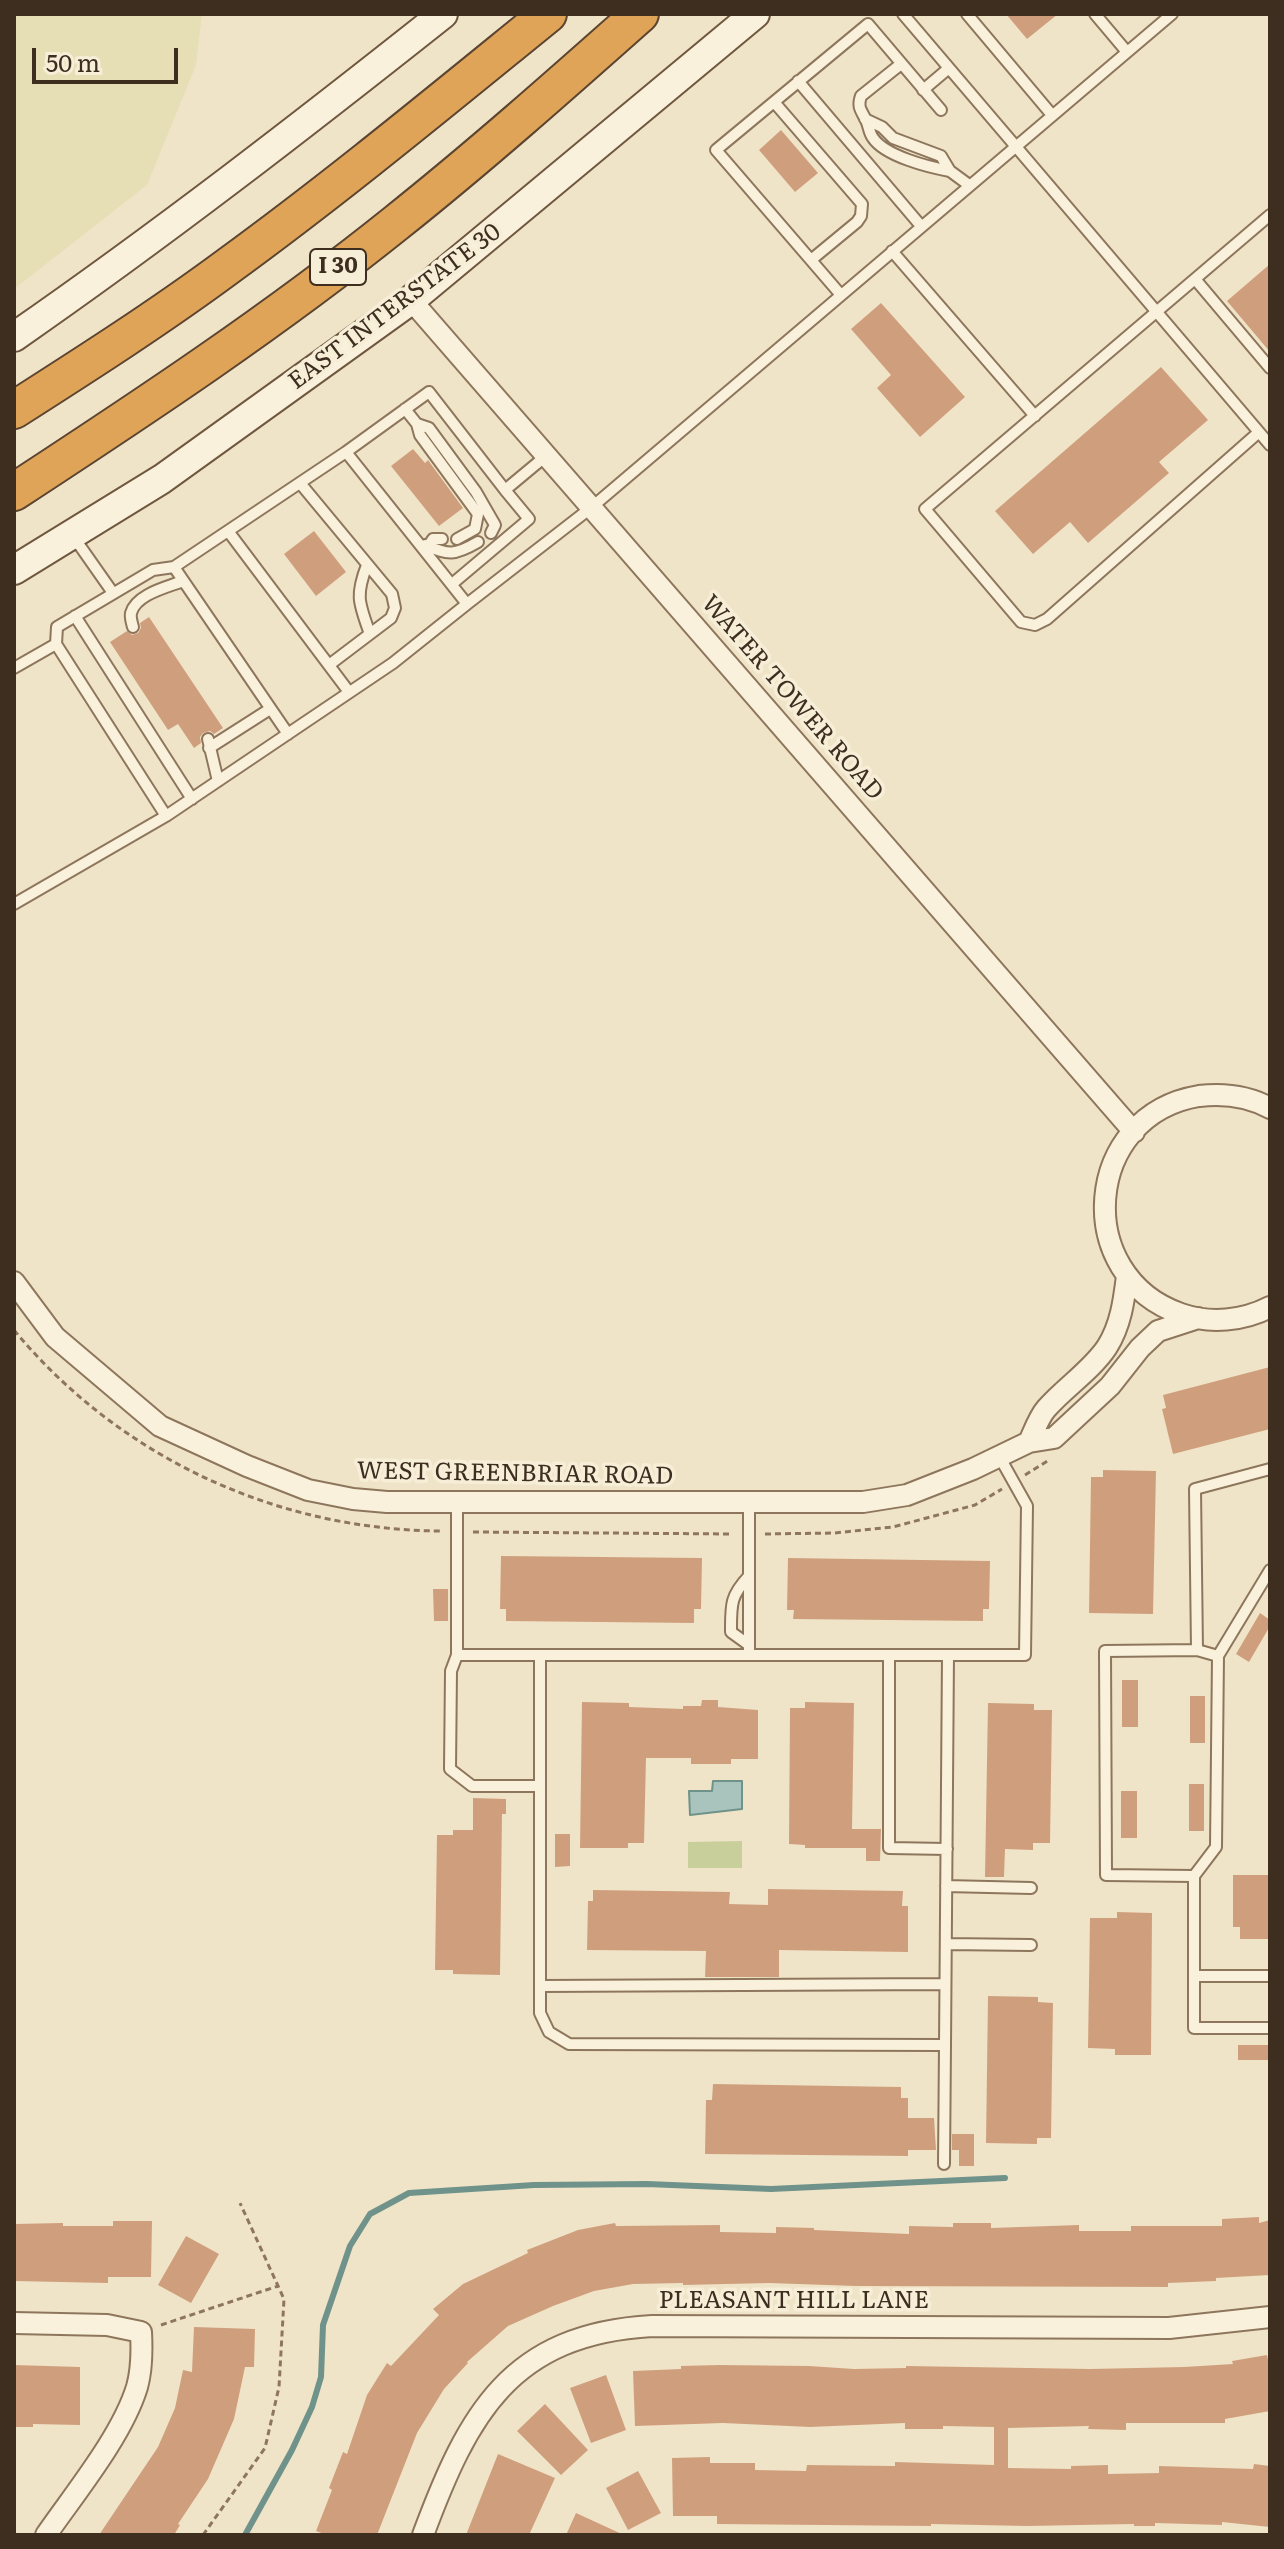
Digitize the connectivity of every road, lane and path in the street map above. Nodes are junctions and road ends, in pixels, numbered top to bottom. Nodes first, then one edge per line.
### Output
1 (443, 14) edge
2 (548, 14) edge
3 (640, 14) edge
4 (755, 14) edge
5 (903, 14) edge
6 (967, 14) edge
7 (1096, 14) edge
8 (1172, 14) edge
9 (1127, 52) junction
10 (901, 64) junction
11 (949, 68) junction
12 (798, 81) junction
13 (923, 90) junction
14 (774, 102) junction
15 (941, 110) dead end
16 (1052, 115) junction
17 (1014, 147) junction
18 (969, 185) junction
19 (1270, 215) edge
20 (921, 226) junction
21 (892, 251) junction
22 (811, 260) junction
23 (1195, 279) junction
24 (841, 295) junction
25 (411, 300) junction
26 (1156, 313) junction
27 (14, 337) edge
28 (1270, 368) edge
29 (405, 409) junction
30 (14, 410) edge
31 (1035, 416) junction
32 (417, 424) junction
33 (1259, 432) junction
34 (1270, 445) edge
35 (346, 452) junction
36 (547, 455) junction
37 (300, 483) junction
38 (505, 490) junction
39 (14, 492) edge
40 (592, 507) junction
41 (228, 531) junction
42 (491, 533) dead end
43 (72, 534) junction
44 (442, 539) dead end
45 (457, 539) dead end
46 (478, 542) dead end
47 (425, 545) junction
48 (367, 565) junction
49 (174, 567) junction
50 (14, 570) edge
51 (183, 581) junction
52 (452, 584) junction
53 (113, 593) junction
54 (467, 604) junction
55 (75, 616) junction
56 (133, 627) dead end
57 (370, 634) junction
58 (56, 644) junction
59 (329, 665) junction
60 (14, 668) edge
61 (349, 692) junction
62 (270, 709) junction
63 (288, 734) junction
64 (218, 781) junction
65 (192, 799) junction
66 (166, 816) junction
67 (14, 904) edge
68 (1269, 1106) edge
69 (1134, 1132) junction
70 (1127, 1276) junction
71 (14, 1282) edge
72 (1270, 1307) edge
73 (1198, 1318) junction
74 (14, 1330) edge
75 (1029, 1442) junction
76 (1057, 1454) dead end
77 (999, 1456) junction
78 (1270, 1469) edge
79 (1014, 1482) junction
80 (457, 1502) junction
81 (749, 1503) junction
82 (457, 1532) junction
83 (749, 1534) junction
84 (1270, 1570) edge
85 (749, 1576) junction
86 (749, 1650) junction
87 (1197, 1650) junction
88 (457, 1655) junction
89 (540, 1655) junction
90 (889, 1655) junction
91 (948, 1655) junction
92 (1218, 1656) junction
93 (539, 1786) junction
94 (947, 1849) junction
95 (1194, 1876) junction
96 (946, 1886) junction
97 (1031, 1888) dead end
98 (946, 1944) junction
99 (1031, 1945) dead end
100 (1194, 1976) junction
101 (1270, 1976) edge
102 (945, 1984) junction
103 (540, 1986) junction
104 (1270, 2028) edge
105 (945, 2045) junction
106 (944, 2164) dead end
107 (240, 2203) dead end
108 (278, 2286) junction
109 (1270, 2317) edge
110 (14, 2323) edge
111 (141, 2332) junction
112 (46, 2535) edge
113 (203, 2535) edge
114 (423, 2535) edge

1 - 27 main road
2 - 30 highway
3 - 39 highway, I 30
4 - 25 main road, EAST INTERSTATE 30
5 - 11 lane
6 - 16 lane
7 - 9 lane
8 - 9 lane
9 - 16 lane
10 - 12 lane
10 - 13 lane
10 - 18 lane
11 - 13 lane
11 - 17 lane
12 - 14 lane
12 - 20 lane
13 - 15 lane
14 - 22 lane
14 - 22 lane
16 - 17 lane
17 - 18 lane
17 - 26 lane
18 - 20 lane
19 - 23 lane
20 - 21 lane
21 - 24 lane
21 - 31 lane
22 - 24 lane
23 - 26 lane
23 - 28 lane
24 - 40 lane
25 - 36 street, WATER TOWER ROAD
25 - 43 main road, EAST INTERSTATE 30
26 - 31 lane
26 - 33 lane
29 - 32 lane
29 - 35 lane
29 - 38 lane
31 - 33 lane
32 - 42 lane
32 - 45 lane
33 - 34 lane
35 - 37 lane
35 - 47 lane
36 - 38 lane
36 - 40 street, WATER TOWER ROAD
37 - 41 lane
37 - 48 lane
38 - 52 lane
40 - 54 lane
40 - 69 street, WATER TOWER ROAD
41 - 49 lane
41 - 59 lane
43 - 50 main road, EAST INTERSTATE 30
43 - 53 lane
44 - 47 lane
46 - 47 lane
47 - 52 lane
48 - 57 lane
48 - 57 lane
49 - 51 lane
49 - 53 lane
51 - 56 lane
51 - 62 lane
52 - 54 lane
53 - 55 lane
54 - 61 lane
55 - 58 lane
55 - 65 lane
57 - 59 lane
58 - 60 lane
58 - 66 lane
59 - 61 lane
61 - 63 lane
62 - 63 lane
62 - 64 lane
63 - 64 lane
64 - 65 lane
65 - 66 lane
66 - 67 lane
68 - 69 street
69 - 70 street
70 - 73 street
70 - 75 street
71 - 80 street, WEST GREENBRIAR ROAD
72 - 73 street
73 - 75 street, WEST GREENBRIAR ROAD
74 - 82 path
75 - 77 street, WEST GREENBRIAR ROAD
76 - 79 path
77 - 79 lane
77 - 81 street, WEST GREENBRIAR ROAD
78 - 87 lane
79 - 83 path
79 - 91 lane
80 - 81 street, WEST GREENBRIAR ROAD
80 - 82 lane
81 - 83 lane
82 - 83 path
82 - 88 lane
83 - 85 lane
84 - 92 lane
85 - 86 lane
85 - 86 lane
86 - 89 lane
86 - 90 lane
87 - 92 lane
87 - 95 lane
88 - 89 lane
88 - 93 lane
89 - 93 lane
90 - 91 lane
90 - 94 lane
91 - 94 lane
92 - 95 lane
93 - 103 lane
94 - 96 lane
95 - 100 lane
96 - 97 lane
96 - 98 lane
98 - 99 lane
98 - 102 lane
100 - 101 lane
100 - 104 lane
102 - 103 lane
102 - 105 lane
103 - 105 lane
105 - 106 lane
107 - 108 path
108 - 111 path
108 - 113 path
109 - 114 street, PLEASANT HILL LANE
110 - 111 street
111 - 112 street

